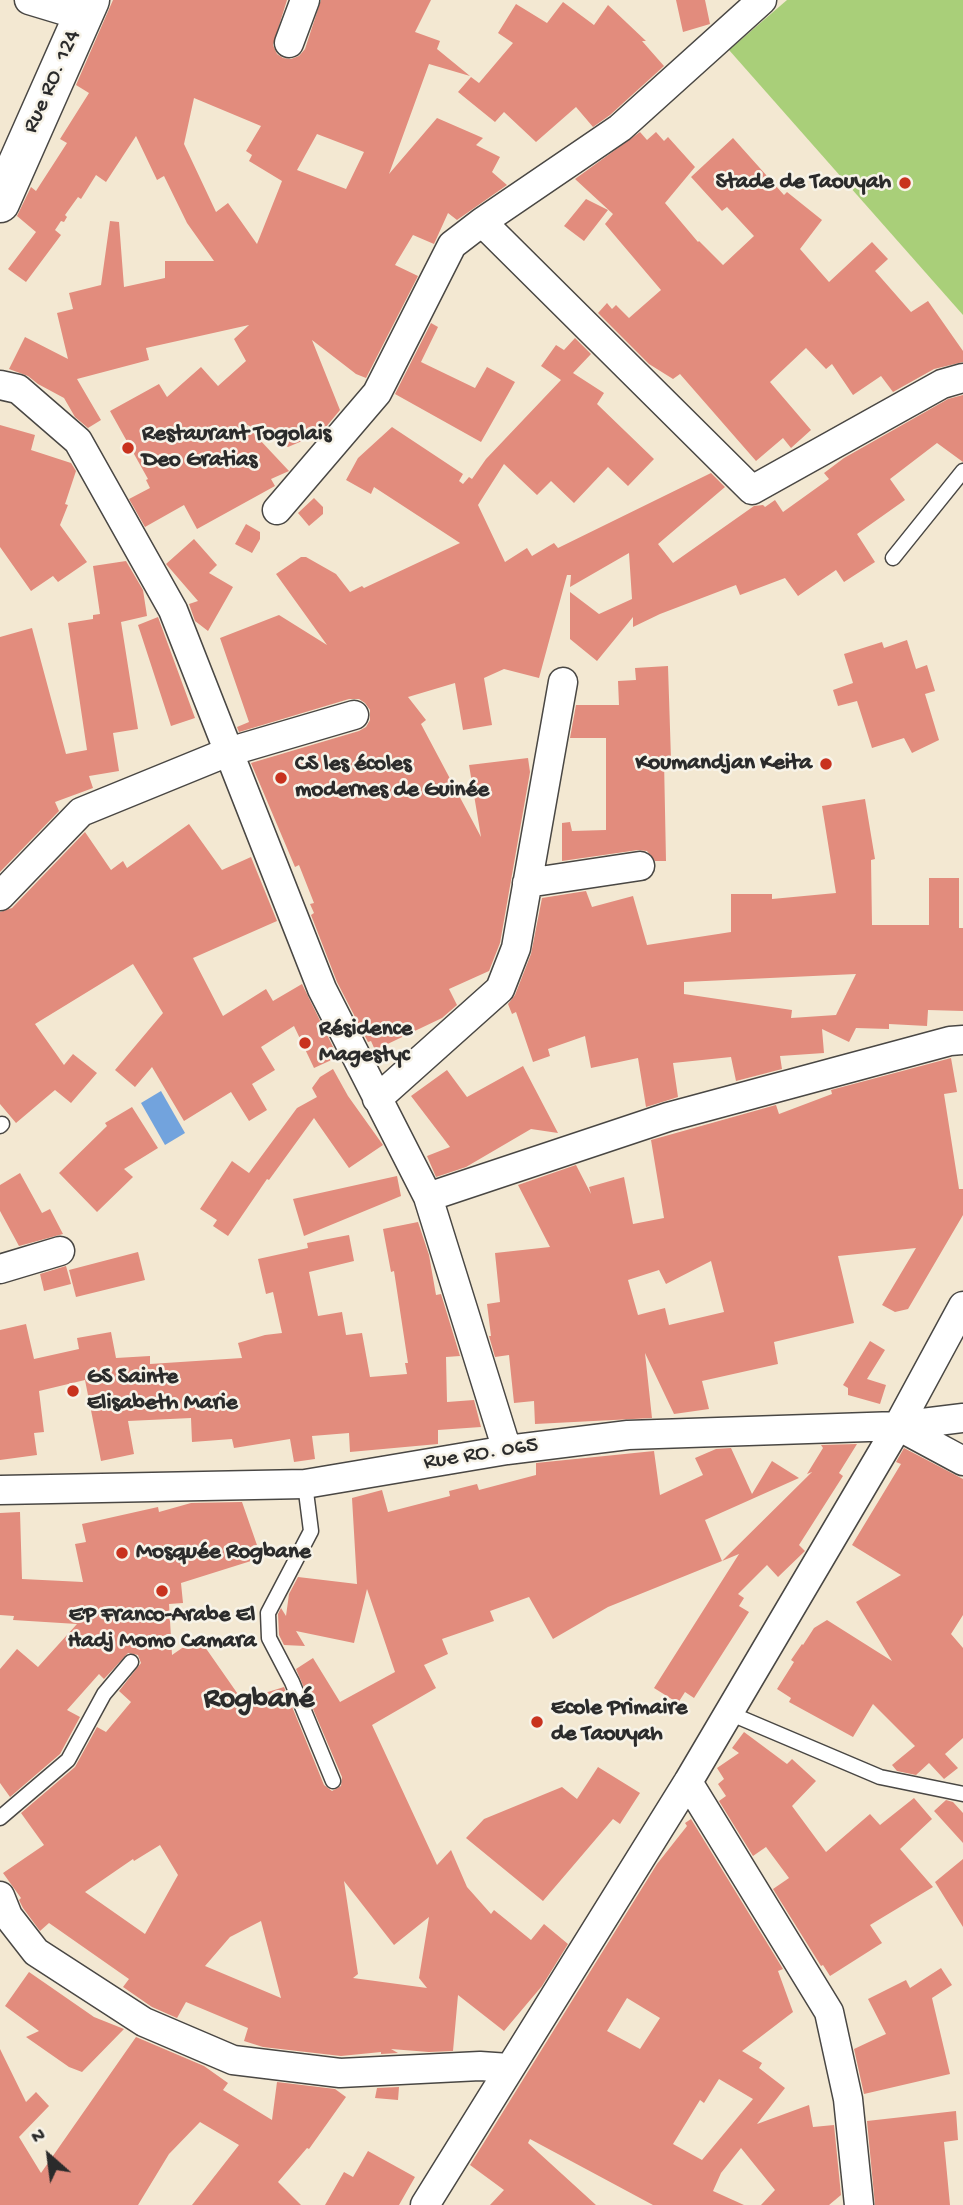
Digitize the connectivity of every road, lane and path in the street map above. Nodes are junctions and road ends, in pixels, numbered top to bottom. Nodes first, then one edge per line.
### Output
1 (29, 0) edge
2 (305, 0) edge
3 (762, 0) edge
4 (86, 8) edge
5 (289, 43) dead end
6 (1, 199) edge
7 (482, 222) junction
8 (963, 378) edge
9 (0, 385) edge
10 (963, 471) edge
11 (276, 510) dead end
12 (893, 558) dead end
13 (564, 682) dead end
14 (354, 715) dead end
15 (228, 752) junction
16 (640, 866) dead end
17 (527, 883) junction
18 (0, 896) edge
19 (963, 1040) edge
20 (377, 1099) junction
21 (428, 1198) junction
22 (60, 1251) dead end
23 (0, 1269) edge
24 (963, 1306) edge
25 (963, 1418) edge
26 (898, 1426) junction
27 (507, 1450) junction
28 (963, 1461) edge
29 (304, 1484) junction
30 (0, 1490) edge
31 (131, 1662) dead end
32 (729, 1713) junction
33 (333, 1781) dead end
34 (688, 1782) junction
35 (963, 1794) edge
36 (0, 1818) edge
37 (0, 1896) edge
38 (509, 2068) junction
39 (425, 2205) edge
40 (859, 2205) edge

1 - 4 street
2 - 5 street
3 - 7 street
4 - 6 street, Rue RO. 124
7 - 8 street
7 - 11 street
9 - 15 street
10 - 12 lane
13 - 17 street
14 - 15 street
15 - 18 street
15 - 20 street
16 - 17 street
17 - 20 street
19 - 21 street
20 - 21 street
21 - 27 street
22 - 23 street
24 - 26 street
25 - 26 street, Rue RO. 065
26 - 27 street, Rue RO. 065
26 - 28 street
26 - 32 street
27 - 29 street, Rue RO. 065
29 - 30 street, Rue RO. 065
29 - 33 lane
31 - 36 lane
32 - 34 street
32 - 35 lane
34 - 38 street
34 - 40 street
37 - 38 street
38 - 39 street

